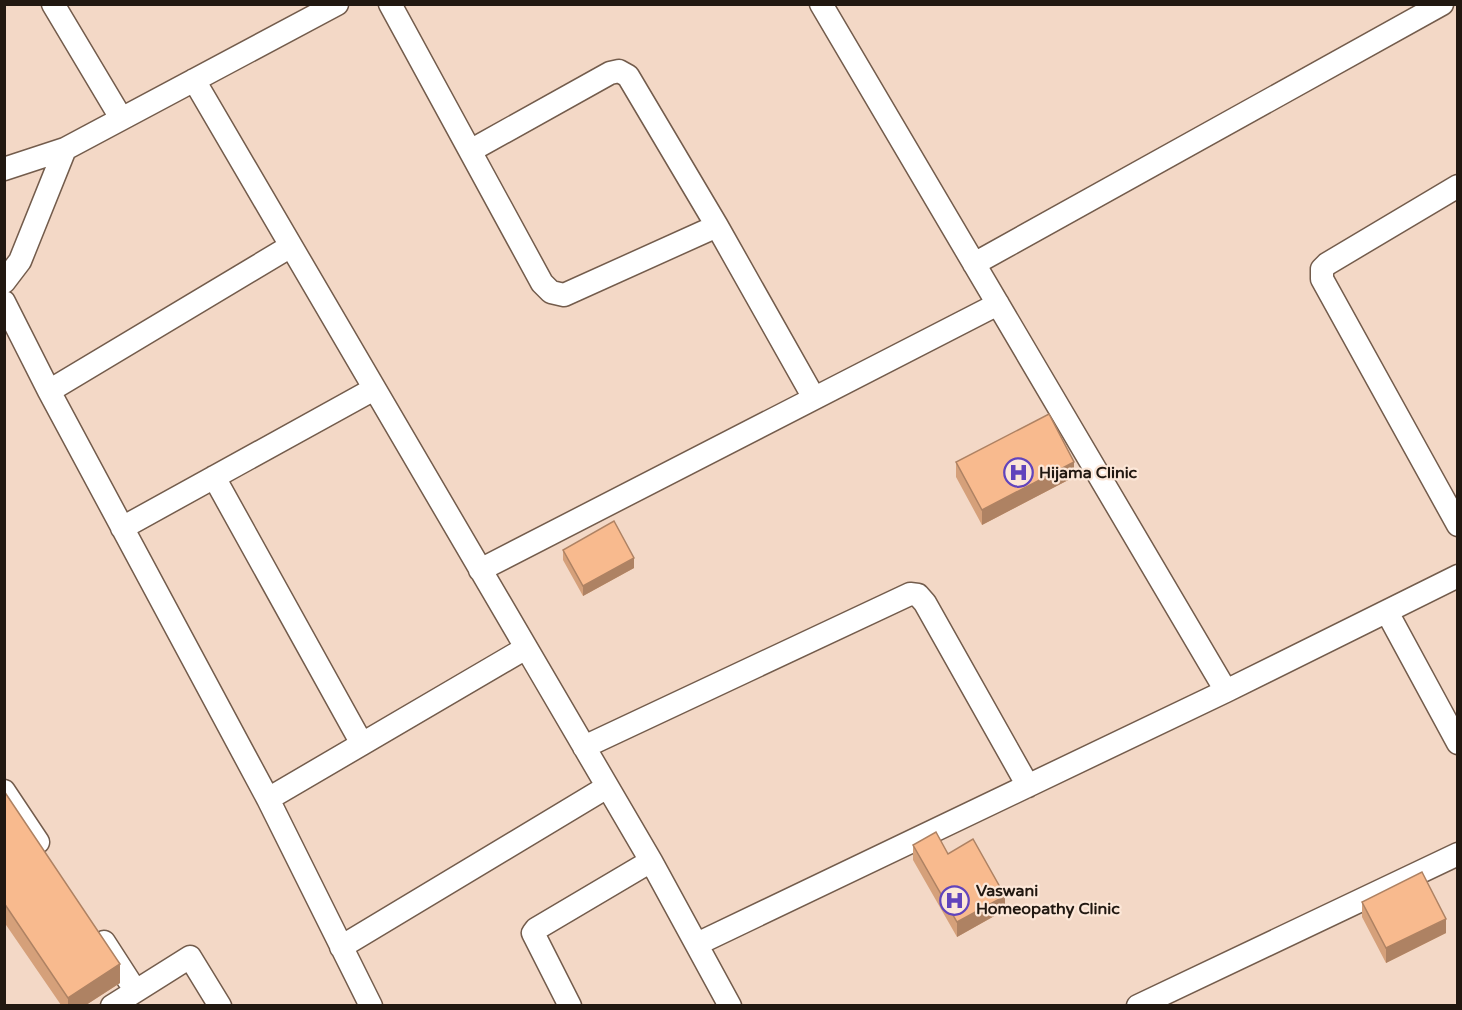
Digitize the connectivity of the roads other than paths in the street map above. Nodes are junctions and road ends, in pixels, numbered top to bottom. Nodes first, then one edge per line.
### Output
1 (53, 4) edge
2 (337, 4) edge
3 (390, 4) edge
4 (821, 4) edge
5 (1443, 4) edge
6 (1419, 10) edge
7 (296, 13) edge
8 (194, 80) junction
9 (121, 118) junction
10 (65, 149) junction
11 (470, 151) junction
12 (4, 169) edge
13 (1458, 186) edge
14 (717, 225) junction
15 (291, 246) junction
16 (975, 264) junction
17 (4, 282) edge
18 (4, 302) edge
19 (998, 304) junction
20 (11, 335) edge
21 (374, 389) junction
22 (49, 391) junction
23 (814, 398) junction
24 (214, 477) junction
25 (1458, 525) edge
26 (122, 528) junction
27 (480, 570) junction
28 (1458, 576) edge
29 (1387, 612) junction
30 (526, 648) junction
31 (1226, 691) junction
32 (1458, 743) edge
33 (362, 744) junction
34 (584, 747) junction
35 (1028, 786) junction
36 (607, 787) junction
37 (4, 791) edge
38 (268, 800) junction
39 (1458, 854) edge
40 (50, 861) edge
41 (651, 861) junction
42 (90, 920) edge
43 (697, 944) junction
44 (341, 947) junction
45 (135, 990) junction
46 (721, 1002) edge
47 (112, 1005) edge
48 (220, 1005) edge
49 (371, 1005) edge
50 (570, 1005) edge
51 (1138, 1005) edge

1 - 9 street
2 - 7 street
3 - 11 street
4 - 16 street
5 - 6 street
6 - 16 street
7 - 8 street
8 - 9 street
8 - 15 street
9 - 10 street
10 - 12 street
10 - 17 street
11 - 14 street
11 - 14 street
13 - 25 street
14 - 23 street
15 - 21 street
15 - 22 street
16 - 19 street
18 - 20 street
19 - 23 street
19 - 31 street
20 - 22 street
21 - 24 street
21 - 27 street
22 - 26 street
23 - 27 street
24 - 26 street
24 - 33 street
26 - 38 street
27 - 30 street
28 - 29 street
29 - 31 street
29 - 32 street
30 - 33 street
30 - 34 street
31 - 35 street
33 - 38 street
34 - 35 street
34 - 36 street
35 - 43 street
36 - 41 street
36 - 44 street
37 - 40 street
38 - 44 street
39 - 51 street
41 - 43 street
41 - 50 street
42 - 45 street
43 - 46 street
44 - 49 street
45 - 47 street
45 - 48 street

